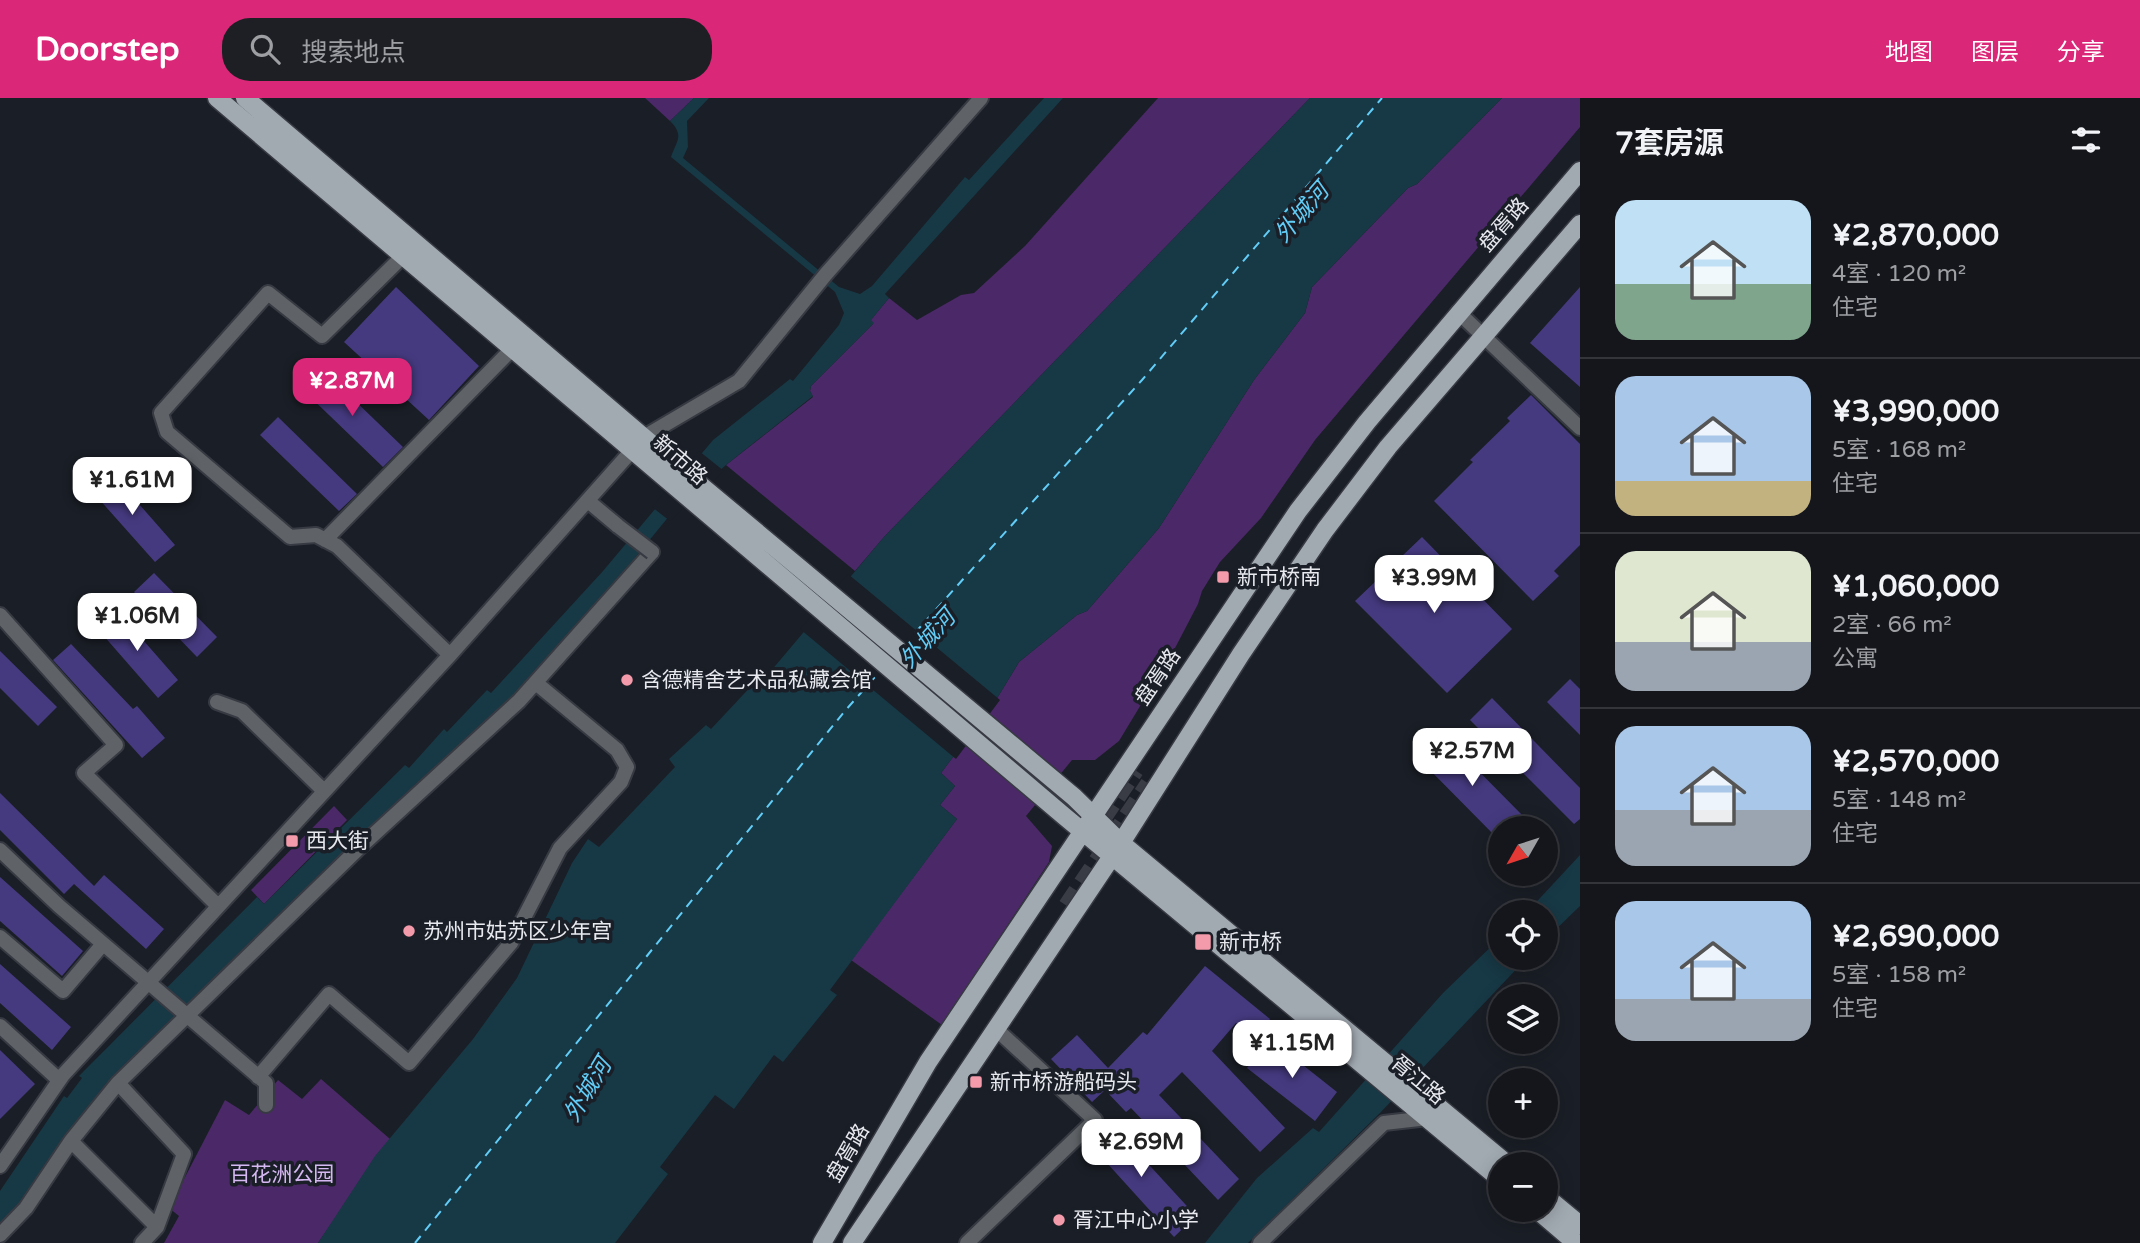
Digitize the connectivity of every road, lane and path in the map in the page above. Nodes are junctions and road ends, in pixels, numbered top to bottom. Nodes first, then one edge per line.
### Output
1 (217, 98) edge
2 (245, 98) edge
3 (981, 98) edge
4 (1580, 171) edge
5 (1580, 224) edge
6 (404, 255) junction
7 (1458, 312) junction
8 (1483, 336) junction
9 (513, 348) junction
10 (1580, 428) edge
11 (639, 444) junction
12 (675, 475) junction
13 (588, 500) junction
14 (1298, 511) junction
15 (1325, 530) junction
16 (325, 540) junction
17 (0, 615) edge
18 (450, 655) junction
19 (536, 683) junction
20 (217, 702) dead end
21 (1135, 770) tunnel mouth
22 (1149, 784) tunnel mouth
23 (324, 791) junction
24 (1087, 823) junction
25 (1117, 849) junction
26 (0, 850) edge
27 (1051, 893) tunnel mouth
28 (218, 905) junction
29 (1067, 906) tunnel mouth
30 (0, 937) edge
31 (103, 944) junction
32 (151, 986) junction
33 (185, 1015) junction
34 (0, 1026) edge
35 (995, 1028) junction
36 (258, 1077) junction
37 (59, 1080) junction
38 (118, 1083) junction
39 (266, 1105) dead end
40 (1433, 1112) junction
41 (883, 1139) junction
42 (71, 1142) junction
43 (1490, 1152) edge
44 (909, 1157) junction
45 (0, 1166) edge
46 (1488, 1167) edge
47 (1558, 1207) edge
48 (1551, 1222) edge
49 (1580, 1225) edge
50 (156, 1227) junction
51 (0, 1235) edge
52 (142, 1243) edge
53 (822, 1243) edge
54 (852, 1243) edge
55 (967, 1243) edge
56 (1261, 1243) edge
57 (1576, 1243) edge

1 - 6 main road, 新市路
2 - 11 main road, 新市路
3 - 11 street
4 - 7 main road, 盘胥路
5 - 8 main road
6 - 9 main road, 新市路
6 - 16 street
7 - 8 street
7 - 14 main road, 盘胥路
8 - 10 street
8 - 15 main road
9 - 11 main road, 新市路
9 - 16 street
11 - 12 main road, 新市路
11 - 13 street
12 - 24 main road, 新市路
12 - 24 main road, 新市路
13 - 18 street
13 - 19 street, bridge
14 - 21 main road
14 - 24 main road, 盘胥路
15 - 22 main road
15 - 25 main road
16 - 18 street
17 - 28 street
18 - 23 street
19 - 33 street
19 - 36 street
20 - 23 street
23 - 28 street
24 - 25 main road, 新市路
24 - 41 main road, 盘胥路
25 - 35 main road
25 - 40 main road, 胥江路
26 - 31 street
27 - 41 main road
28 - 32 street
29 - 44 main road
30 - 31 street
31 - 32 street
32 - 33 street
32 - 37 street
33 - 36 street
33 - 38 street
34 - 37 street
35 - 44 main road
35 - 55 street
36 - 39 street
37 - 45 street
38 - 42 street
38 - 50 street
40 - 43 main road, 胥江路
40 - 46 main road, 胥江路
40 - 56 street
41 - 53 main road, 盘胥路
42 - 50 street
42 - 51 street
44 - 54 main road
47 - 49 main road
48 - 57 main road
50 - 52 street

